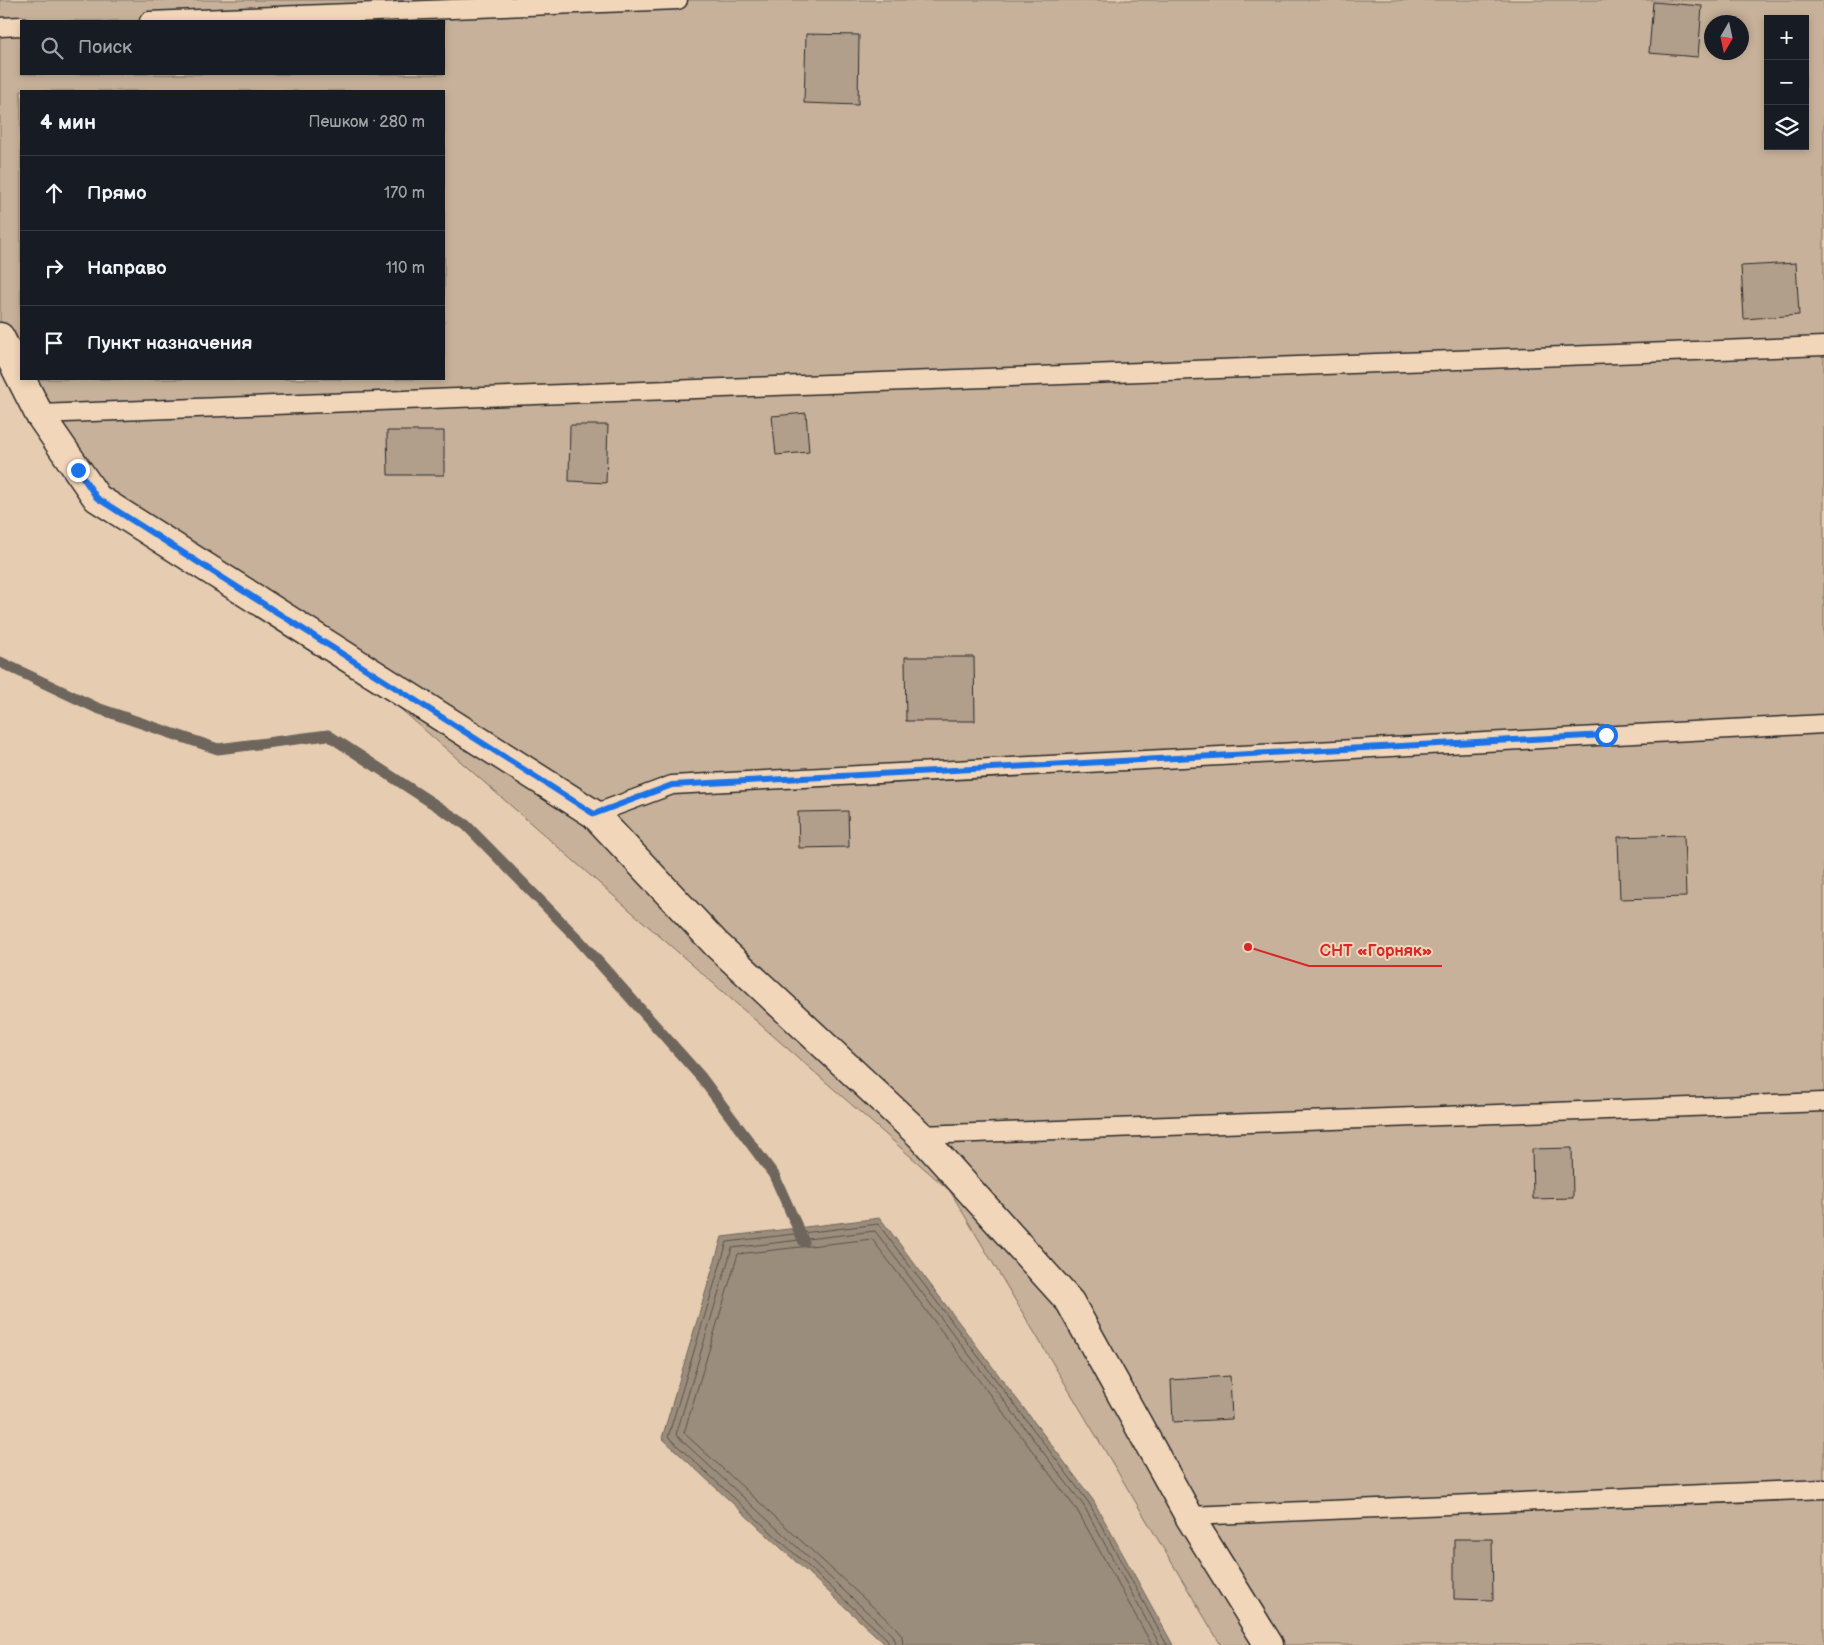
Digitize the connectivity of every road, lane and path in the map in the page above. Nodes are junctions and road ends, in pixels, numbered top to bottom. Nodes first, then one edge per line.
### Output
1 (678, 0) edge
2 (174, 20) edge
3 (20, 26) edge
4 (0, 27) edge
5 (0, 337) edge
6 (1824, 346) edge
7 (20, 376) edge
8 (22, 380) edge
9 (39, 414) junction
10 (1824, 724) edge
11 (594, 814) junction
12 (1824, 1102) edge
13 (920, 1135) junction
14 (1824, 1488) edge
15 (1189, 1516) junction
16 (1268, 1645) edge

1 - 2 lane
3 - 4 lane
5 - 7 street
6 - 9 lane
8 - 9 street
9 - 11 street
10 - 11 lane
11 - 13 street
12 - 13 lane
13 - 15 street
14 - 15 lane
15 - 16 street

